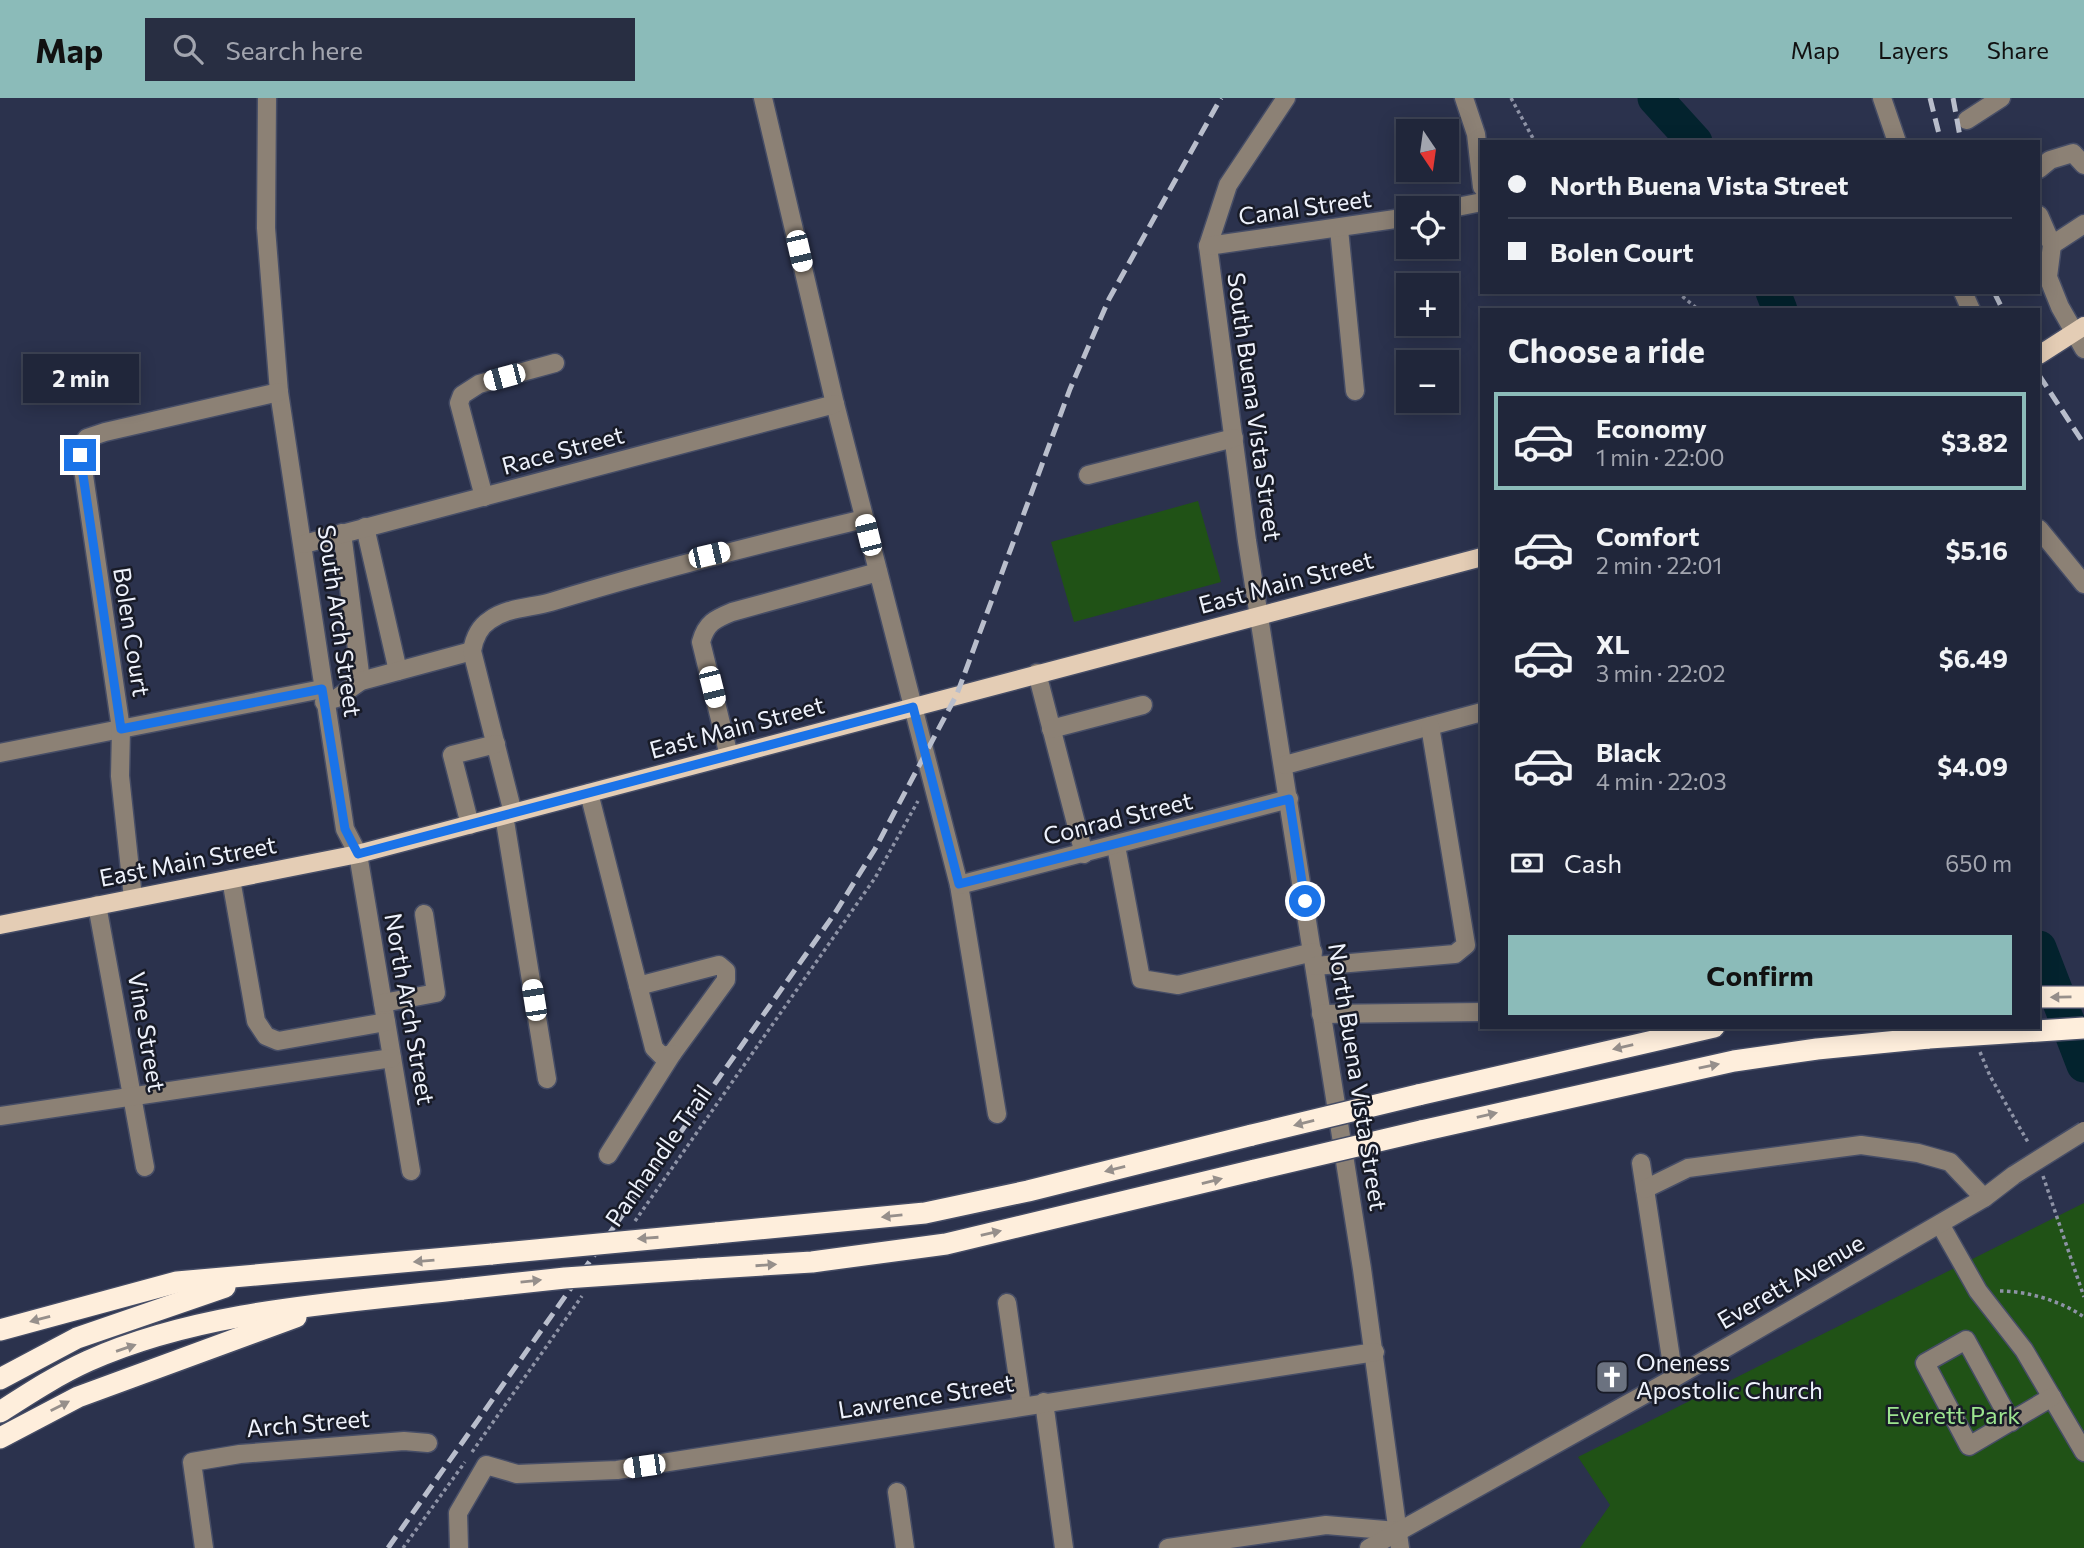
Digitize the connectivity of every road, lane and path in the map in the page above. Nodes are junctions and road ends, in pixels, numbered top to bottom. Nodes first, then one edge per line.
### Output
1 (267, 98) edge
2 (763, 98) edge
3 (1286, 98) edge
4 (1464, 98) edge
5 (1511, 98) edge
6 (1882, 98) edge
7 (2001, 98) edge
8 (1967, 120) dead end
9 (1534, 140) edge
10 (1896, 140) edge
11 (2084, 165) edge
12 (2040, 168) edge
13 (1480, 169) edge
14 (1480, 202) edge
15 (1459, 207) edge
16 (2040, 217) edge
17 (1396, 219) edge
18 (2084, 224) edge
19 (1339, 229) junction
20 (2052, 245) junction
21 (1208, 246) junction
22 (1679, 294) edge
23 (1697, 308) edge
24 (2079, 329) edge
25 (2084, 349) edge
26 (2040, 354) edge
27 (555, 363) dead end
28 (1355, 391) dead end
29 (279, 392) junction
30 (835, 404) junction
31 (1234, 439) junction
32 (1088, 475) dead end
33 (484, 497) junction
34 (864, 520) junction
35 (365, 527) junction
36 (2040, 530) edge
37 (342, 533) junction
38 (304, 544) junction
39 (1480, 558) edge
40 (878, 572) junction
41 (2084, 584) edge
42 (1259, 615) junction
43 (472, 651) junction
44 (398, 671) junction
45 (1037, 673) junction
46 (361, 681) junction
47 (323, 696) junction
48 (1143, 705) dead end
49 (913, 707) junction
50 (1480, 713) edge
51 (1430, 726) junction
52 (121, 729) junction
53 (1051, 729) junction
54 (496, 744) junction
55 (0, 753) edge
56 (729, 756) junction
57 (1285, 765) junction
58 (929, 776) junction
59 (589, 793) junction
60 (1289, 799) junction
61 (508, 814) junction
62 (470, 825) junction
63 (1116, 846) junction
64 (358, 854) junction
65 (1084, 854) junction
66 (231, 879) junction
67 (959, 884) junction
68 (133, 898) junction
69 (97, 905) junction
70 (424, 914) dead end
71 (0, 925) edge
72 (1473, 936) edge
73 (1314, 959) junction
74 (638, 986) junction
75 (2040, 997) edge
76 (2084, 997) edge
77 (383, 1003) junction
78 (1480, 1012) edge
79 (1321, 1014) junction
80 (386, 1022) junction
81 (2084, 1028) edge
82 (1705, 1029) edge
83 (672, 1055) junction
84 (392, 1058) junction
85 (547, 1079) dead end
86 (132, 1094) junction
87 (997, 1114) dead end
88 (0, 1116) edge
89 (2084, 1131) edge
90 (608, 1155) dead end
91 (1641, 1163) dead end
92 (145, 1167) dead end
93 (411, 1171) dead end
94 (1645, 1189) junction
95 (1984, 1198) junction
96 (1940, 1224) junction
97 (631, 1226) dead end
98 (250, 1278) junction
99 (1978, 1291) junction
100 (583, 1294) dead end
101 (1007, 1303) dead end
102 (330, 1304) junction
103 (2084, 1317) edge
104 (0, 1330) edge
105 (1375, 1352) junction
106 (1674, 1378) junction
107 (0, 1379) edge
108 (2052, 1397) junction
109 (1044, 1402) junction
110 (1022, 1406) junction
111 (0, 1412) edge
112 (2011, 1422) junction
113 (0, 1438) edge
114 (428, 1443) dead end
115 (2084, 1452) edge
116 (897, 1492) dead end
117 (1399, 1540) edge
118 (204, 1548) edge
119 (403, 1548) edge
120 (459, 1548) edge
121 (905, 1548) edge
122 (1064, 1548) edge
123 (1167, 1548) edge
124 (1369, 1548) edge

1 - 29 street, South Arch Street
2 - 30 street
3 - 21 street
4 - 13 street
5 - 9 path
6 - 10 street
7 - 8 street
11 - 12 street
14 - 15 street
16 - 20 street
17 - 19 street, Canal Street
18 - 20 street
19 - 21 street, Canal Street
19 - 28 street
20 - 24 street
21 - 31 street, South Buena Vista Street
22 - 23 path
24 - 25 street
24 - 26 main road
27 - 33 street
29 - 38 street, South Arch Street
29 - 52 street, Bolen Court
30 - 33 street, Race Street
30 - 34 street
31 - 32 street
31 - 42 street, South Buena Vista Street
33 - 35 street, Race Street
34 - 40 street
34 - 43 street
35 - 37 street, Race Street
35 - 44 street
36 - 41 street
37 - 38 street, Race Street
37 - 46 street
38 - 47 street, South Arch Street
39 - 42 main road, East Main Street
40 - 49 street
40 - 56 street
42 - 45 main road, East Main Street
42 - 57 street, North Buena Vista Street
43 - 44 street
43 - 54 street
44 - 46 street
45 - 49 main road, East Main Street
45 - 53 street
46 - 47 street
47 - 52 street
47 - 64 street, South Arch Street
48 - 53 street
49 - 56 main road, East Main Street
49 - 58 street
50 - 51 street
51 - 57 street
51 - 72 street
52 - 55 street
52 - 68 street, Bolen Court
53 - 65 street
54 - 61 street
54 - 62 street
56 - 59 main road, East Main Street
57 - 60 street, North Buena Vista Street
58 - 67 street
58 - 97 path, Panhandle Trail
59 - 61 main road, East Main Street
59 - 74 street
60 - 63 street, Conrad Street
60 - 73 street, North Buena Vista Street
61 - 62 main road, East Main Street
61 - 85 street
62 - 64 main road, East Main Street
63 - 65 street, Conrad Street
63 - 73 street
64 - 66 main road, East Main Street
64 - 77 street, North Arch Street
65 - 67 street, Conrad Street
66 - 68 main road, East Main Street
66 - 80 street
67 - 87 street
68 - 69 main road, East Main Street
69 - 71 main road, East Main Street
69 - 86 street, Vine Street
70 - 77 street
72 - 73 street
73 - 79 street, North Buena Vista Street
74 - 83 street
74 - 83 street
76 -> 75 highway
77 - 80 street, North Arch Street
78 - 79 street
79 - 105 street, North Buena Vista Street
80 - 84 street, North Arch Street
102 -> 81 highway, bridge
82 -> 98 highway, bridge
83 - 90 street
84 - 86 street
84 - 93 street, North Arch Street
86 - 88 street
86 - 92 street, Vine Street
89 - 95 street, Everett Avenue, bridge
91 - 94 street
94 - 95 street
94 - 106 street
95 - 96 street, Everett Avenue
96 - 99 street
96 - 106 street, Everett Avenue
98 -> 104 highway
98 - 107 highway
99 - 103 path
99 - 108 street
100 - 119 path
101 - 110 street
111 -> 102 highway
113 -> 102 highway
105 - 109 street, Lawrence Street
105 - 117 street, North Buena Vista Street
106 - 117 street, Everett Avenue
108 - 112 street
108 - 115 street
109 - 110 street, Lawrence Street
109 - 122 street
110 - 120 street, Lawrence Street
112 - 112 street
114 - 118 street, Arch Street
116 - 121 street
117 - 123 street
117 - 124 street, Everett Avenue

